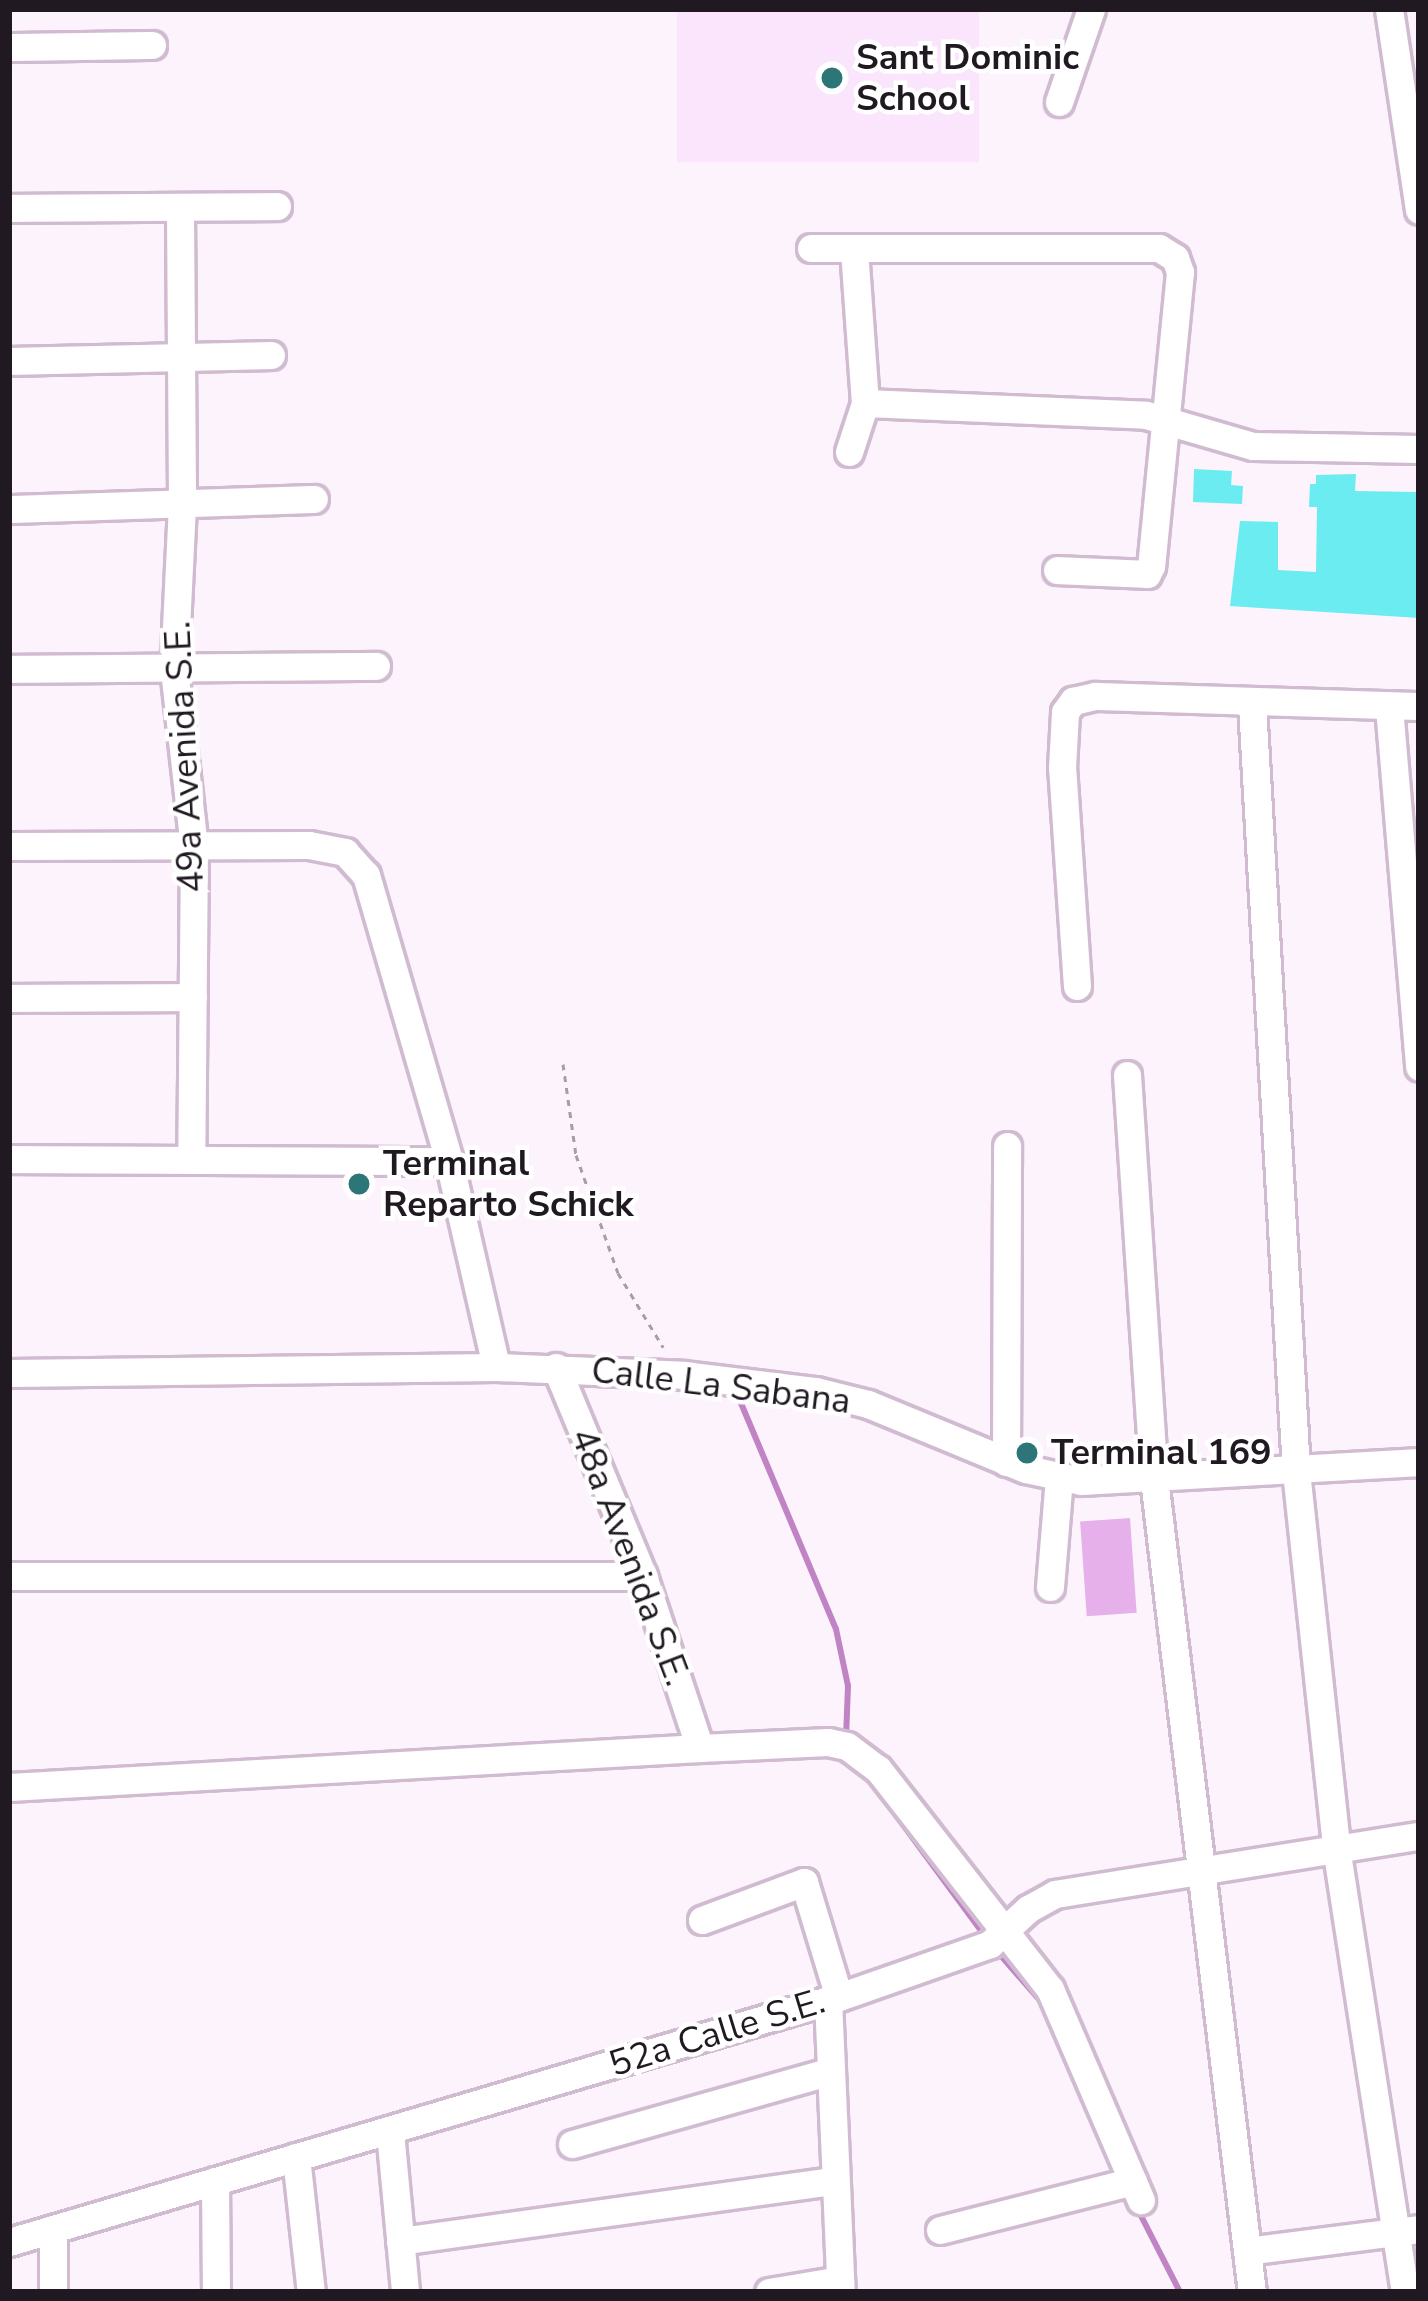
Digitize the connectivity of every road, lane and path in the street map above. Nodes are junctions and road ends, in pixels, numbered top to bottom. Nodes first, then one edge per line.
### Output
1 (1091, 9) edge
2 (1389, 9) edge
3 (152, 45) dead end
4 (9, 47) edge
5 (1059, 101) dead end
6 (277, 206) dead end
7 (9, 208) edge
8 (180, 210) junction
9 (1419, 210) edge
10 (811, 248) dead end
11 (854, 250) junction
12 (183, 356) junction
13 (271, 356) dead end
14 (9, 361) edge
15 (865, 403) junction
16 (1167, 420) junction
17 (1419, 449) edge
18 (849, 452) dead end
19 (314, 500) dead end
20 (182, 505) junction
21 (9, 508) edge
22 (1057, 570) dead end
23 (376, 666) dead end
24 (9, 669) edge
25 (174, 669) junction
26 (1252, 705) junction
27 (1419, 706) edge
28 (1389, 707) junction
29 (9, 846) edge
30 (194, 846) junction
31 (1077, 986) dead end
32 (193, 997) junction
33 (9, 998) edge
34 (563, 1064) dead end
35 (1419, 1067) edge
36 (1127, 1075) dead end
37 (1007, 1146) dead end
38 (9, 1160) edge
39 (191, 1160) junction
40 (448, 1161) junction
41 (496, 1367) junction
42 (556, 1367) junction
43 (9, 1373) edge
44 (683, 1375) junction
45 (1006, 1462) junction
46 (1419, 1462) edge
47 (1296, 1471) junction
48 (1059, 1477) junction
49 (1154, 1479) junction
50 (9, 1576) edge
51 (643, 1576) junction
52 (1050, 1587) dead end
53 (700, 1748) junction
54 (9, 1786) edge
55 (1419, 1836) edge
56 (1336, 1847) junction
57 (1203, 1868) junction
58 (703, 1920) dead end
59 (1005, 1935) junction
60 (834, 1999) junction
61 (828, 2072) junction
62 (390, 2132) junction
63 (572, 2144) dead end
64 (296, 2157) junction
65 (215, 2181) junction
66 (835, 2181) junction
67 (52, 2229) junction
68 (940, 2230) dead end
69 (1408, 2231) edge
70 (400, 2241) junction
71 (9, 2242) edge
72 (1247, 2252) junction
73 (841, 2286) edge
74 (53, 2292) edge
75 (216, 2292) edge
76 (311, 2292) edge
77 (405, 2292) edge
78 (769, 2292) edge
79 (1252, 2292) edge
80 (1405, 2292) edge

1 - 5 street
2 - 9 street
3 - 4 street
6 - 8 street
7 - 8 street
8 - 12 street, 49a Avenida S.E.
10 - 11 street
11 - 15 street
11 - 16 street
12 - 13 street
12 - 14 street
12 - 20 street, 49a Avenida S.E.
15 - 16 street
15 - 18 street
16 - 17 street
16 - 22 street
19 - 20 street
20 - 21 street
20 - 25 street, 49a Avenida S.E.
23 - 25 street
24 - 25 street
25 - 30 street, 49a Avenida S.E.
26 - 28 street
26 - 31 street
26 - 47 street
27 - 28 street
28 - 35 street
29 - 30 street
30 - 32 street, 49a Avenida S.E.
30 - 40 street
32 - 33 street
32 - 39 street, 49a Avenida S.E.
34 - 44 path
36 - 49 street
37 - 45 street
38 - 39 street
39 - 40 street
40 - 41 street
41 - 42 street, Calle La Sabana
41 - 43 street, Calle La Sabana
42 - 44 street, Calle La Sabana
42 - 51 street, 48a Avenida S.E.
44 - 45 street, Calle La Sabana
45 - 48 street, Calle La Sabana
46 - 47 street, Calle La Sabana
47 - 49 street, Calle La Sabana
47 - 56 street
48 - 49 street, Calle La Sabana
48 - 52 street
49 - 57 street
50 - 51 street
51 - 53 street, 48a Avenida S.E.
53 - 54 street
53 - 59 street
55 - 56 street, 52a Calle S.E.
56 - 57 street, 52a Calle S.E.
56 - 69 street
57 - 59 street, 52a Calle S.E.
57 - 72 street
58 - 60 street
59 - 60 street, 52a Calle S.E.
59 - 68 street
60 - 61 street
60 - 62 street, 52a Calle S.E.
61 - 63 street
61 - 66 street
62 - 64 street, 52a Calle S.E.
62 - 70 street
64 - 65 street, 52a Calle S.E.
64 - 76 street
65 - 67 street, 52a Calle S.E.
65 - 75 street
66 - 70 street
66 - 73 street
67 - 71 street, 52a Calle S.E.
67 - 74 street
69 - 72 street
69 - 80 street
70 - 77 street
72 - 79 street
73 - 78 street

